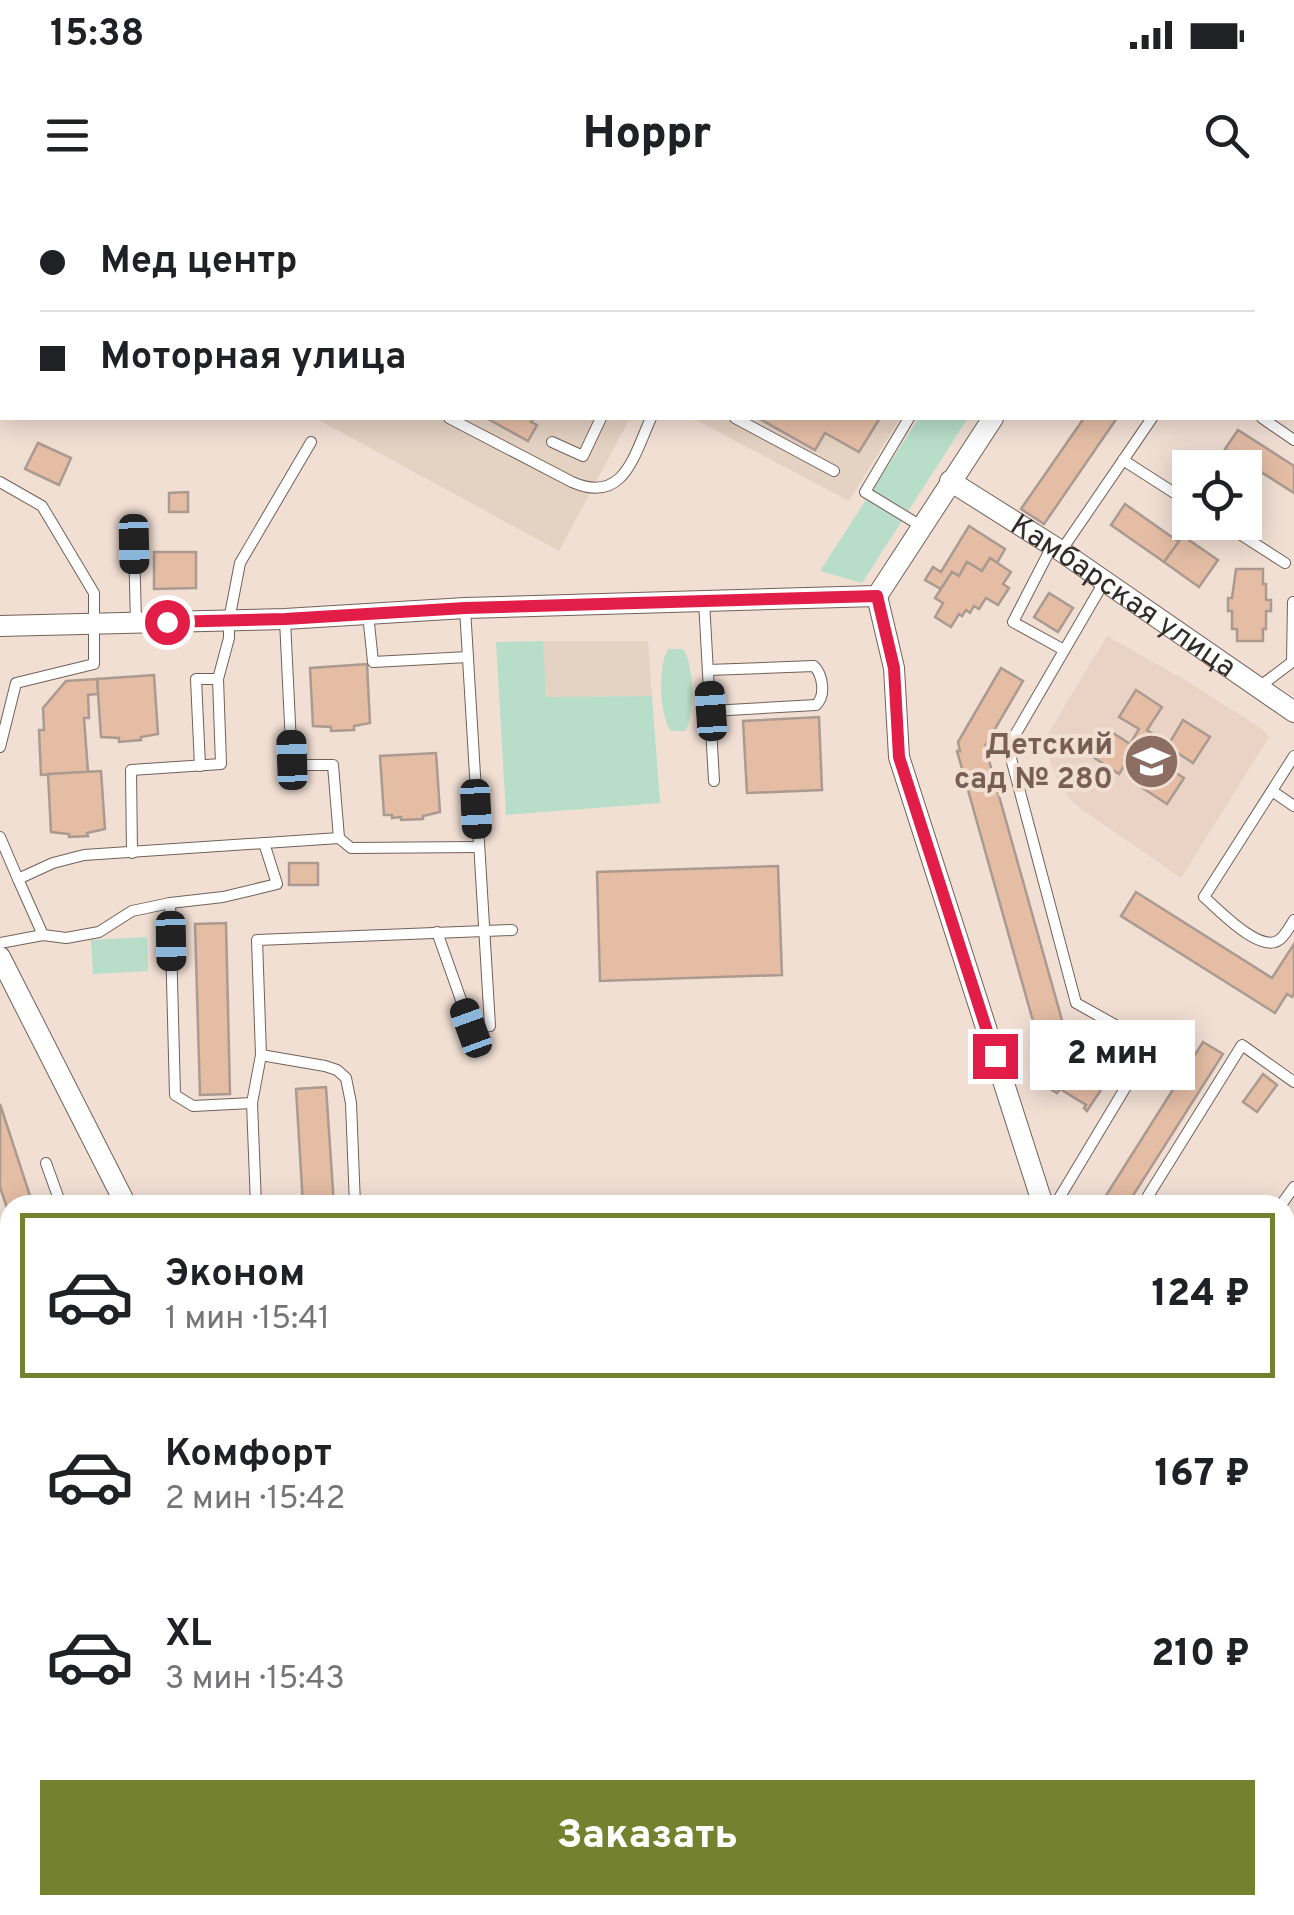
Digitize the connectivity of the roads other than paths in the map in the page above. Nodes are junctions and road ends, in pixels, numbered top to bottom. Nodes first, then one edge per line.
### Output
1 (454, 420) edge
2 (600, 420) edge
3 (650, 420) edge
4 (739, 420) edge
5 (908, 420) edge
6 (992, 420) edge
7 (1151, 420) edge
8 (1265, 420) edge
9 (1294, 440) edge
10 (311, 442) dead end
11 (552, 442) dead end
12 (1124, 460) junction
13 (834, 471) dead end
14 (0, 482) edge
15 (950, 482) junction
16 (1172, 491) edge
17 (922, 526) junction
18 (1249, 540) edge
19 (134, 544) dead end
20 (1056, 548) junction
21 (1285, 563) dead end
22 (1104, 581) junction
23 (877, 596) junction
24 (704, 601) junction
25 (1293, 602) edge
26 (465, 608) junction
27 (368, 614) junction
28 (285, 619) junction
29 (229, 620) junction
30 (136, 622) junction
31 (95, 624) junction
32 (0, 626) edge
33 (1064, 650) junction
34 (468, 657) junction
35 (708, 670) junction
36 (218, 679) junction
37 (1258, 688) junction
38 (711, 711) junction
39 (1294, 712) edge
40 (0, 747) edge
41 (1294, 756) edge
42 (200, 766) junction
43 (714, 782) dead end
44 (1272, 791) junction
45 (1294, 806) edge
46 (0, 837) edge
47 (339, 838) junction
48 (264, 843) junction
49 (478, 847) junction
50 (132, 853) junction
51 (18, 879) junction
52 (170, 903) junction
53 (1294, 920) edge
54 (485, 930) junction
55 (512, 930) dead end
56 (437, 932) junction
57 (43, 935) junction
58 (0, 942) edge
59 (0, 957) edge
60 (260, 1055) junction
61 (1294, 1082) edge
62 (252, 1102) junction
63 (46, 1163) dead end
64 (57, 1195) edge
65 (121, 1195) edge
66 (256, 1195) edge
67 (355, 1195) edge
68 (1040, 1195) edge
69 (1060, 1195) edge
70 (1149, 1195) edge

1 - 3 lane
2 - 11 lane
4 - 13 lane
5 - 17 lane
6 - 15 street
7 - 12 lane
8 - 9 lane
10 - 29 lane
12 - 16 lane
12 - 20 lane
14 - 31 lane
15 - 17 street
15 - 20 street, Камбарская улица
17 - 23 street
18 - 21 lane
19 - 30 lane
20 - 22 street, Камбарская улица
20 - 33 lane
22 - 33 lane
22 - 37 street, Камбарская улица
23 - 24 street
23 - 68 street
24 - 26 street
24 - 35 lane
25 - 37 lane
26 - 27 street
26 - 34 lane
27 - 28 street
27 - 34 lane
28 - 29 street
28 - 47 lane
29 - 30 street
29 - 36 lane
30 - 31 street
31 - 32 street
31 - 40 lane
33 - 69 lane
34 - 49 lane
35 - 38 lane
35 - 38 lane
36 - 42 lane
36 - 42 lane
37 - 39 street, Камбарская улица
38 - 43 lane
41 - 44 lane
42 - 50 lane
44 - 45 lane
44 - 53 lane
46 - 51 lane
47 - 48 lane
47 - 49 lane
48 - 50 lane
48 - 52 lane
49 - 54 lane
50 - 51 lane
51 - 57 lane
52 - 57 lane
52 - 62 lane
54 - 55 lane
54 - 56 lane
54 - 56 lane
56 - 60 lane
57 - 58 lane
59 - 65 street
60 - 62 lane
60 - 67 lane
61 - 70 lane
62 - 66 lane
63 - 64 lane

